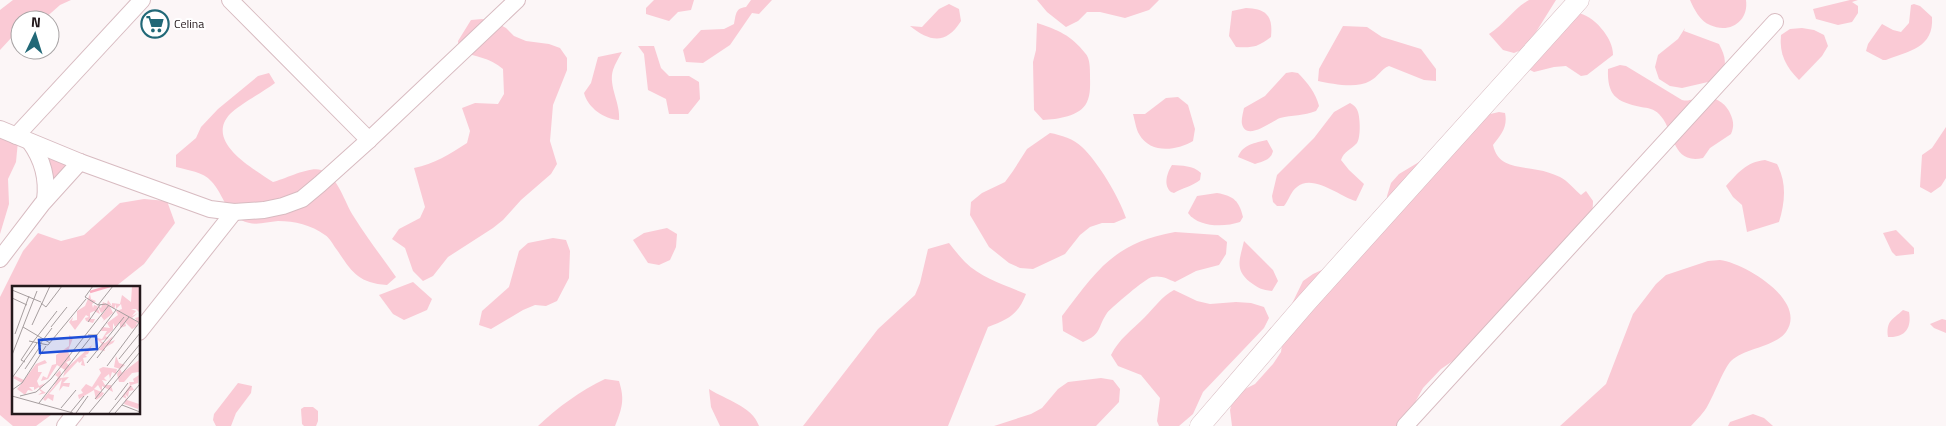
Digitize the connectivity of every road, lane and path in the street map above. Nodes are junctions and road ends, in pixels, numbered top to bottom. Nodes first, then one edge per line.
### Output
1 (142, 0) edge
2 (230, 0) edge
3 (516, 0) edge
4 (1578, 0) edge
5 (1775, 22) dead end
6 (0, 130) edge
7 (23, 139) junction
8 (369, 140) junction
9 (80, 162) junction
10 (45, 200) junction
11 (234, 212) junction
12 (0, 259) edge
13 (140, 331) edge
14 (74, 414) edge
15 (65, 426) edge
16 (1200, 426) edge
17 (1405, 426) edge

1 - 7 street
2 - 8 street
3 - 8 street
4 - 16 street
5 - 17 street
6 - 7 street
7 - 9 street
7 - 10 street
8 - 11 street
9 - 10 street
9 - 11 street
10 - 12 street
11 - 13 street
14 - 15 street

